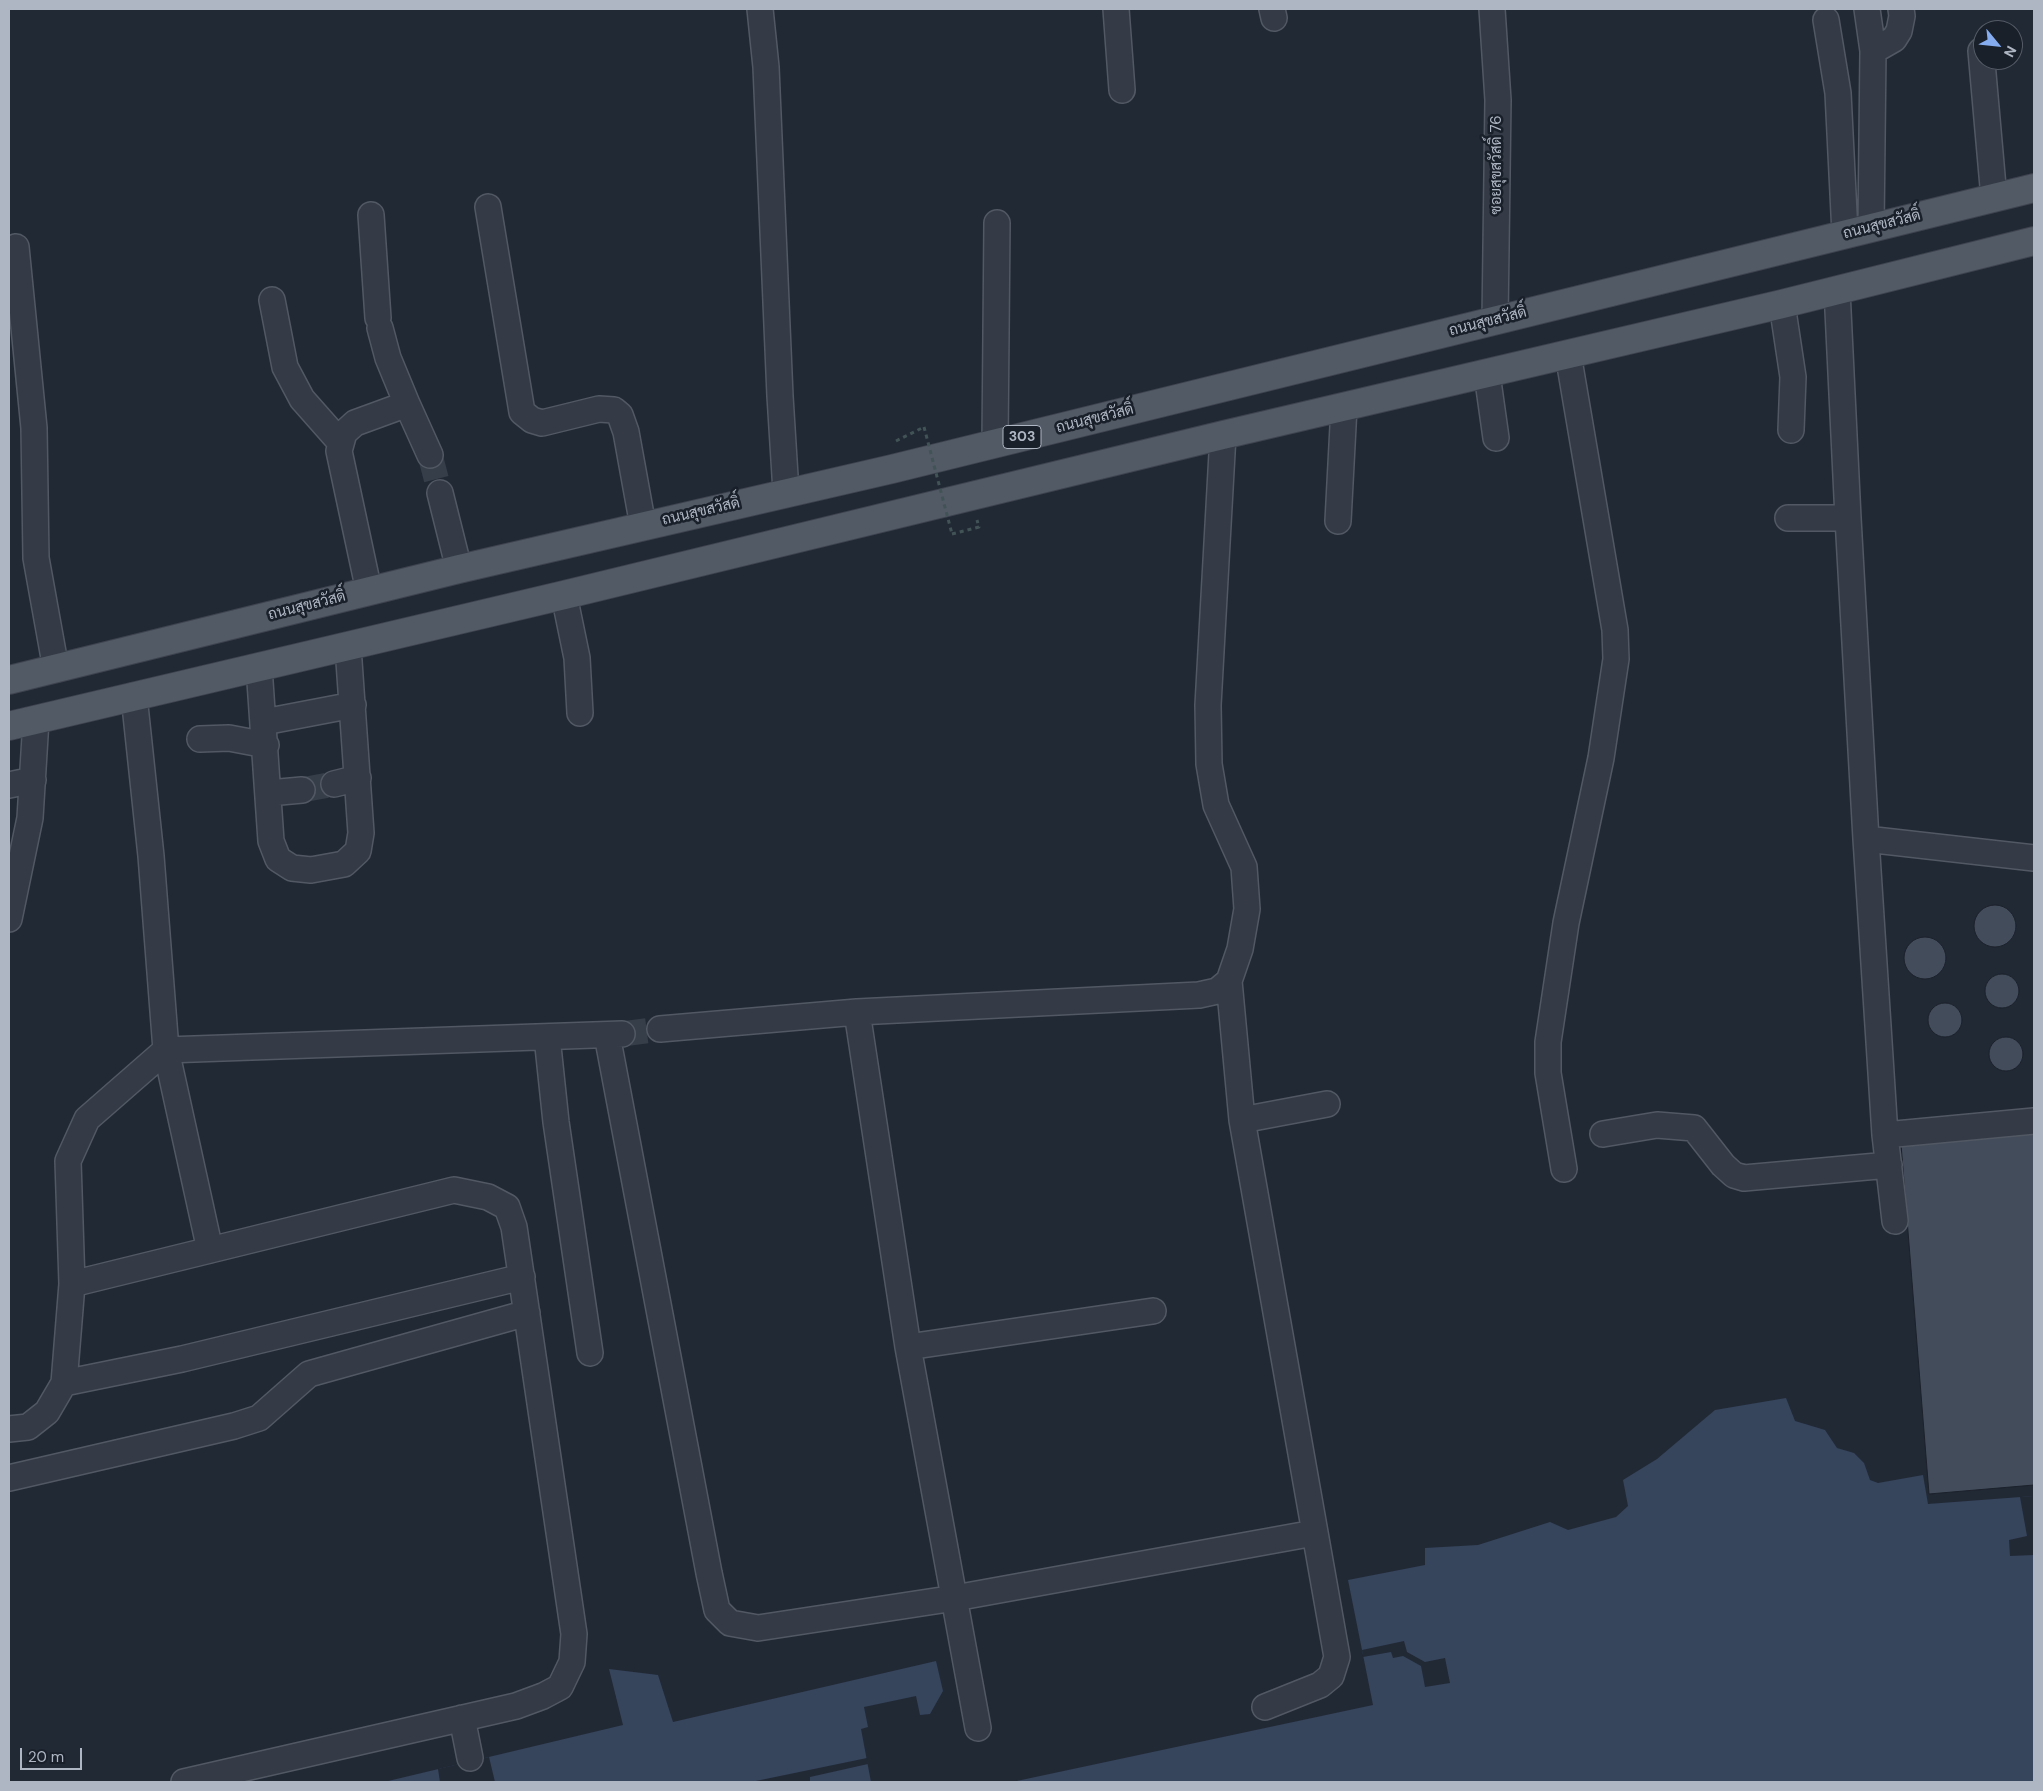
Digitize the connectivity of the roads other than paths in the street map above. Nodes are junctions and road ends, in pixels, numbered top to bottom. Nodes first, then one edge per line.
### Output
1 (760, 9) edge
2 (1116, 9) edge
3 (1492, 9) edge
4 (1866, 9) edge
5 (1901, 9) edge
6 (1826, 20) dead end
7 (1873, 51) junction
8 (1983, 70) edge
9 (1122, 90) dead end
10 (2034, 188) edge
11 (1994, 198) junction
12 (488, 207) dead end
13 (371, 215) dead end
14 (997, 222) dead end
15 (1858, 231) junction
16 (2034, 241) edge
17 (16, 247) dead end
18 (1837, 290) junction
19 (272, 300) dead end
20 (1782, 304) junction
21 (1495, 321) junction
22 (1568, 354) junction
23 (1487, 374) junction
24 (407, 404) junction
25 (1344, 407) junction
26 (1791, 430) dead end
27 (1223, 435) junction
28 (1496, 438) dead end
29 (340, 442) junction
30 (995, 444) junction
31 (430, 455) tunnel mouth
32 (786, 492) junction
33 (440, 493) tunnel mouth
34 (1788, 518) dead end
35 (1848, 518) junction
36 (1338, 521) dead end
37 (643, 526) junction
38 (459, 569) junction
39 (369, 591) junction
40 (564, 596) junction
41 (348, 647) junction
42 (259, 667) junction
43 (56, 669) junction
44 (9, 680) edge
45 (134, 696) junction
46 (353, 705) junction
47 (580, 713) dead end
48 (36, 720) junction
49 (9, 726) edge
50 (265, 734) junction
51 (200, 739) dead end
52 (358, 778) junction
53 (33, 780) junction
54 (334, 784) tunnel mouth
55 (9, 785) edge
56 (302, 790) tunnel mouth
57 (268, 793) junction
58 (1866, 839) junction
59 (2034, 858) edge
60 (9, 919) edge
61 (1229, 981) junction
62 (857, 1012) junction
63 (660, 1029) tunnel mouth
64 (546, 1037) junction
65 (166, 1050) junction
66 (1327, 1104) dead end
67 (1242, 1120) junction
68 (2034, 1121) edge
69 (1603, 1134) dead end
70 (1885, 1135) junction
71 (1889, 1165) junction
72 (1564, 1169) dead end
73 (1895, 1221) dead end
74 (210, 1250) junction
75 (522, 1277) junction
76 (72, 1284) junction
77 (1153, 1311) dead end
78 (527, 1313) junction
79 (908, 1347) junction
80 (590, 1353) dead end
81 (64, 1383) junction
82 (9, 1429) edge
83 (9, 1478) edge
84 (1314, 1533) junction
85 (955, 1598) junction
86 (1265, 1707) dead end
87 (462, 1718) junction
88 (978, 1728) dead end
89 (470, 1758) dead end
90 (184, 1782) edge

1 - 32 street
2 - 9 street
3 - 21 street, ซอยสุขสวัสดิ์ 76
4 - 7 street
5 - 7 street
6 - 15 street
7 - 15 street
8 - 11 street
10 - 11 main road, ถนนสุขสวัสดิ์ / 303
11 - 15 main road, ถนนสุขสวัสดิ์ / 303
12 - 37 street
13 - 24 street
14 - 30 street
15 - 21 main road, ถนนสุขสวัสดิ์ / 303
16 - 18 main road
17 - 43 street
18 - 20 main road
18 - 35 street
19 - 29 street
20 - 22 main road
20 - 26 street
21 - 30 main road, ถนนสุขสวัสดิ์ / 303
22 - 23 main road
22 - 72 street
23 - 25 main road
23 - 28 street
24 - 29 street
24 - 31 street
25 - 27 main road
25 - 36 street
27 - 40 main road
27 - 61 street
29 - 39 street
30 - 32 main road, ถนนสุขสวัสดิ์ / 303
32 - 37 main road, ถนนสุขสวัสดิ์ / 303
33 - 38 street
34 - 35 street
35 - 58 street
37 - 38 main road, ถนนสุขสวัสดิ์ / 303
38 - 39 main road, ถนนสุขสวัสดิ์ / 303
39 - 43 main road, ถนนสุขสวัสดิ์ / 303
40 - 41 main road
40 - 47 street
41 - 42 main road
41 - 46 street
42 - 45 main road
42 - 50 street
43 - 44 main road, ถนนสุขสวัสดิ์ / 303
45 - 48 main road
45 - 65 street
46 - 50 street
46 - 52 street
48 - 49 main road
48 - 53 street
50 - 51 street
50 - 57 street
52 - 54 street
52 - 57 street
53 - 55 street
53 - 60 street
56 - 57 street
58 - 59 street
58 - 70 street
61 - 62 street
61 - 67 street
62 - 63 street
62 - 79 street
64 - 65 street
64 - 80 street
64 - 85 street
65 - 74 street
65 - 76 street
66 - 67 street
67 - 84 street
68 - 70 street
69 - 71 street
70 - 71 street
71 - 73 street
74 - 75 street
74 - 76 street
75 - 78 street
75 - 81 street
76 - 81 street
77 - 79 street
78 - 83 street
78 - 87 street
79 - 85 street
81 - 82 street
84 - 85 street
84 - 86 street
85 - 88 street
87 - 89 street
87 - 90 street

